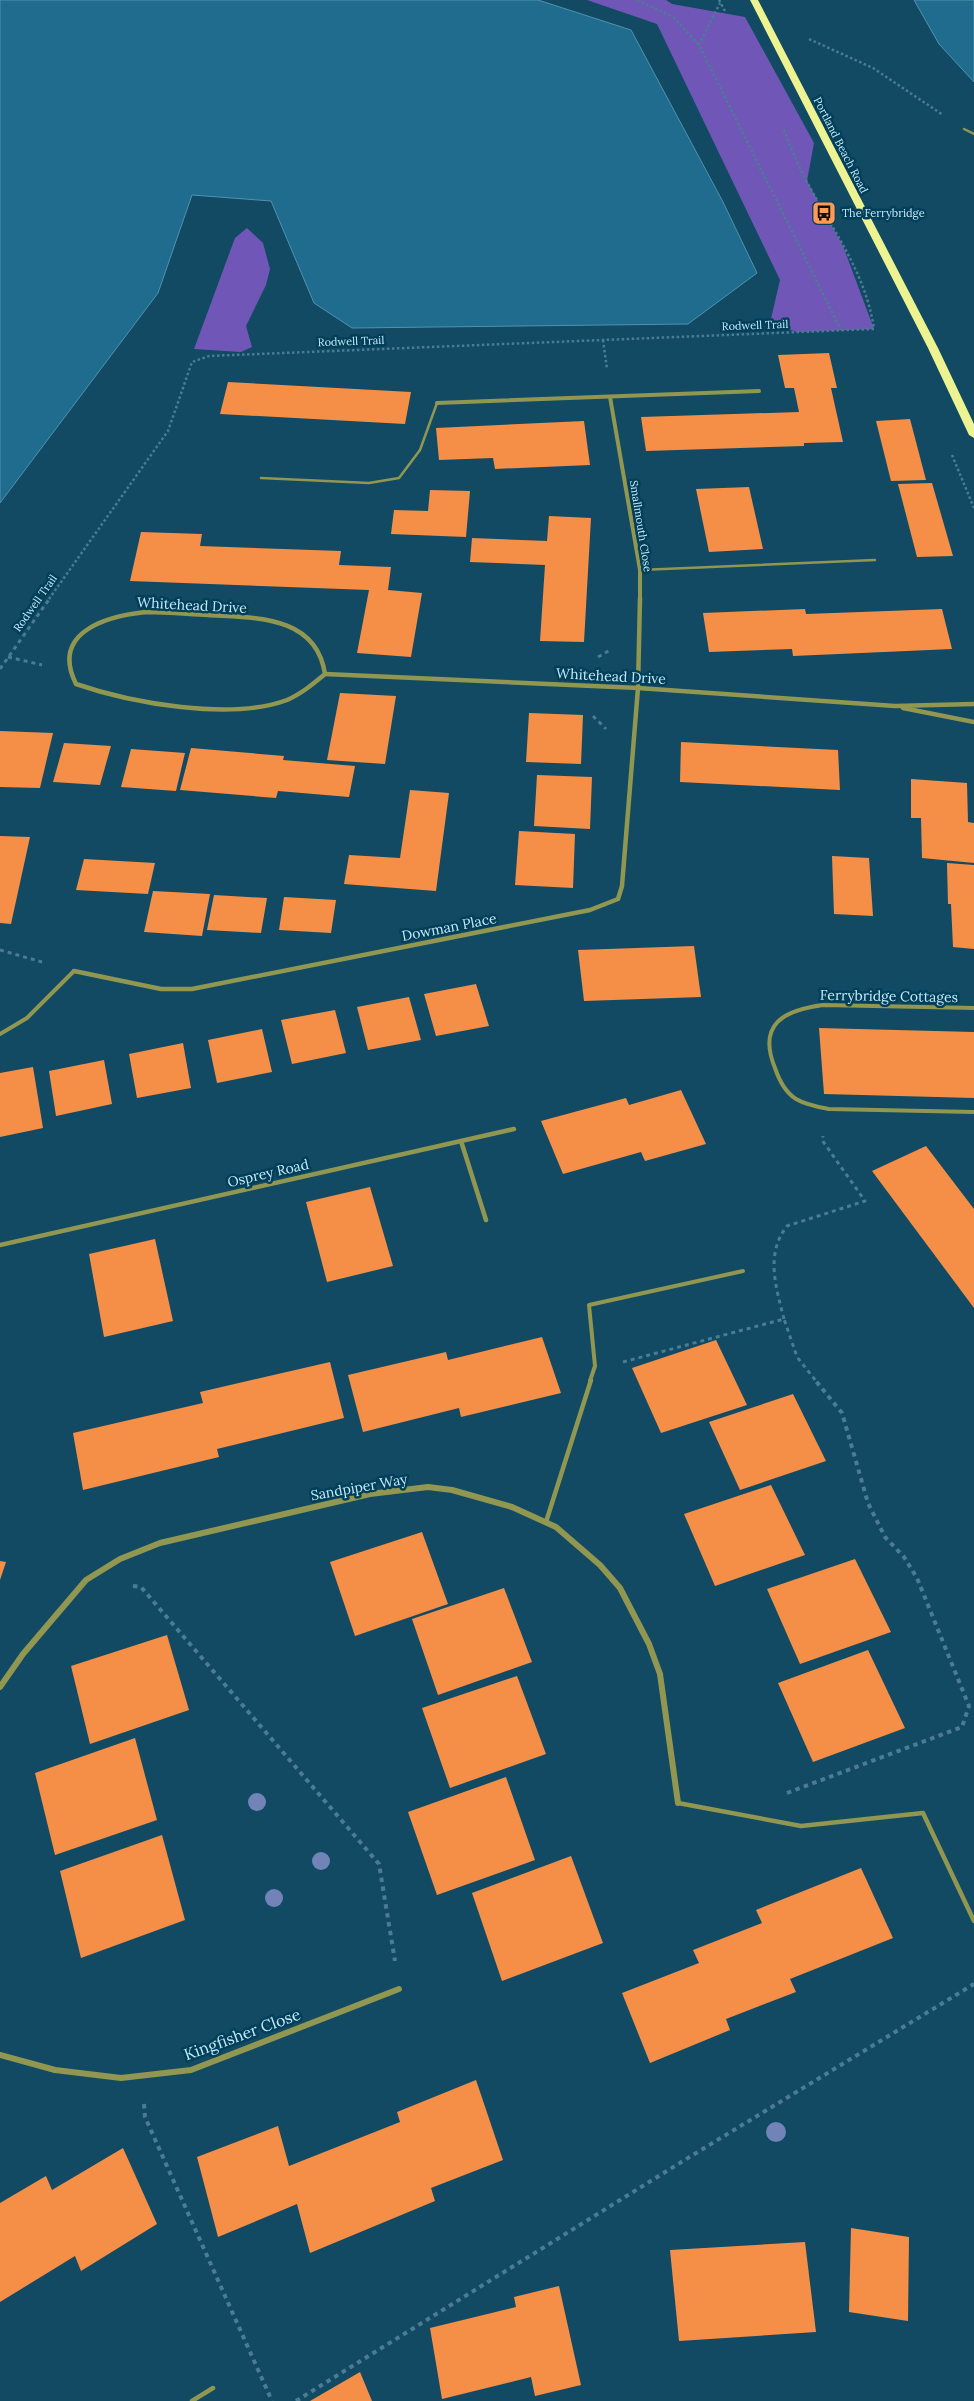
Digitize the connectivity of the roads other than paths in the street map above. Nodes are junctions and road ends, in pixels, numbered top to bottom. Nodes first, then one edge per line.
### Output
1 (754, 0) edge
2 (964, 129) road end
3 (974, 134) edge
4 (759, 391) dead end
5 (610, 397) junction
6 (437, 403) joint
7 (970, 418) edge
8 (974, 435) edge
9 (261, 478) dead end
10 (875, 560) dead end
11 (640, 570) junction
12 (325, 674) junction
13 (638, 688) junction
14 (974, 704) edge
15 (895, 706) junction
16 (974, 722) edge
17 (74, 971) joint
18 (974, 1008) edge
19 (0, 1034) edge
20 (974, 1112) edge
21 (514, 1129) dead end
22 (461, 1141) junction
23 (486, 1220) dead end
24 (0, 1245) edge
25 (743, 1271) dead end
26 (546, 1522) junction
27 (0, 1687) edge
28 (678, 1803) joint
29 (974, 1921) edge
30 (399, 1989) road end
31 (0, 2055) edge
32 (213, 2388) dead end
33 (192, 2401) edge

1 - 7 highway, Portland Beach Road
2 - 3 lane
4 - 5 street
5 - 6 street
5 - 11 street, Smallmouth Close
6 - 9 lane
7 - 8 highway, Portland Beach Road
10 - 11 lane
11 - 13 street, Smallmouth Close
12 - 12 street, Whitehead Drive
12 - 13 street, Whitehead Drive
13 - 15 street, Whitehead Drive
13 - 17 street, Dowman Place
14 - 15 street, Whitehead Drive
15 - 16 street, Whitehead Drive
17 - 19 lane
18 - 20 lane, Ferrybridge Cottages
21 - 22 street, Osprey Road
22 - 23 street
22 - 24 street, Osprey Road
25 - 26 lane
26 - 27 street, Sandpiper Way
26 - 28 street, Sandpiper Way
28 - 29 lane
30 - 31 street, Kingfisher Close
32 - 33 lane

